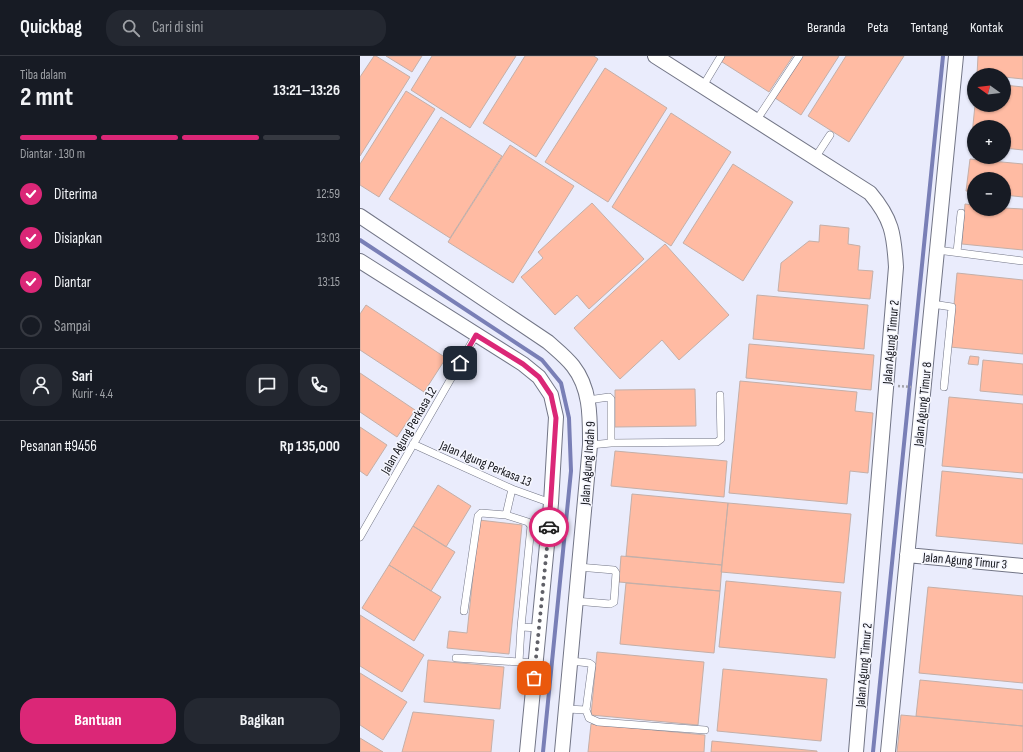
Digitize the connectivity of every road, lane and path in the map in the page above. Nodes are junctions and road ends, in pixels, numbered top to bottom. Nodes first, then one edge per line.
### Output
1 (655, 56) edge
2 (721, 56) edge
3 (799, 56) edge
4 (956, 56) edge
5 (703, 86) junction
6 (756, 121) junction
7 (830, 135) dead end
8 (815, 158) junction
9 (961, 213) dead end
10 (360, 216) edge
11 (937, 250) junction
12 (957, 252) junction
13 (360, 261) edge
14 (1023, 261) edge
15 (932, 304) junction
16 (476, 335) junction
17 (904, 386) dead end
18 (913, 387) dead end
19 (944, 387) dead end
20 (720, 395) dead end
21 (588, 400) junction
22 (611, 443) junction
23 (413, 444) junction
24 (590, 445) junction
25 (512, 489) junction
26 (551, 503) junction
27 (506, 515) junction
28 (360, 536) edge
29 (907, 555) junction
30 (1023, 566) edge
31 (578, 567) junction
32 (575, 600) junction
33 (464, 611) dead end
34 (521, 627) junction
35 (539, 628) junction
36 (456, 658) dead end
37 (570, 661) junction
38 (519, 662) junction
39 (536, 663) junction
40 (567, 709) junction
41 (586, 710) junction
42 (705, 730) dead end
43 (527, 752) edge
44 (562, 752) edge
45 (856, 752) edge
46 (888, 752) edge

1 - 5 street, Jalan Agung Timur 2
2 - 5 lane
3 - 6 lane
4 - 11 street, Jalan Agung Timur 8
5 - 6 street, Jalan Agung Timur 2
6 - 8 street, Jalan Agung Timur 2
7 - 8 lane
8 - 45 street, Jalan Agung Timur 2
9 - 12 lane
10 - 21 street, Jalan Agung Indah 9
11 - 12 lane
11 - 15 street, Jalan Agung Timur 8
12 - 14 lane
13 - 16 street
15 - 19 lane
15 - 29 street, Jalan Agung Timur 8
16 - 23 lane, Jalan Agung Perkasa 12
16 - 26 street
17 - 18 path
20 - 22 lane
21 - 22 lane
21 - 24 street, Jalan Agung Indah 9
22 - 24 lane
23 - 25 lane, Jalan Agung Perkasa 13
23 - 28 lane, Jalan Agung Perkasa 12
24 - 31 street, Jalan Agung Indah 9
25 - 26 lane, Jalan Agung Perkasa 13
25 - 27 lane
26 - 35 street
27 - 33 lane
27 - 34 lane
29 - 30 street, Jalan Agung Timur 3
29 - 46 street, Jalan Agung Timur 8
31 - 32 street, Jalan Agung Indah 9
31 - 32 lane
32 - 37 street, Jalan Agung Indah 9
34 - 35 lane
34 - 38 lane
35 - 39 street
36 - 38 lane
37 - 40 street, Jalan Agung Indah 9
37 - 41 lane
38 - 39 lane
39 - 43 street
40 - 41 lane
40 - 44 street, Jalan Agung Indah 9
41 - 42 lane

